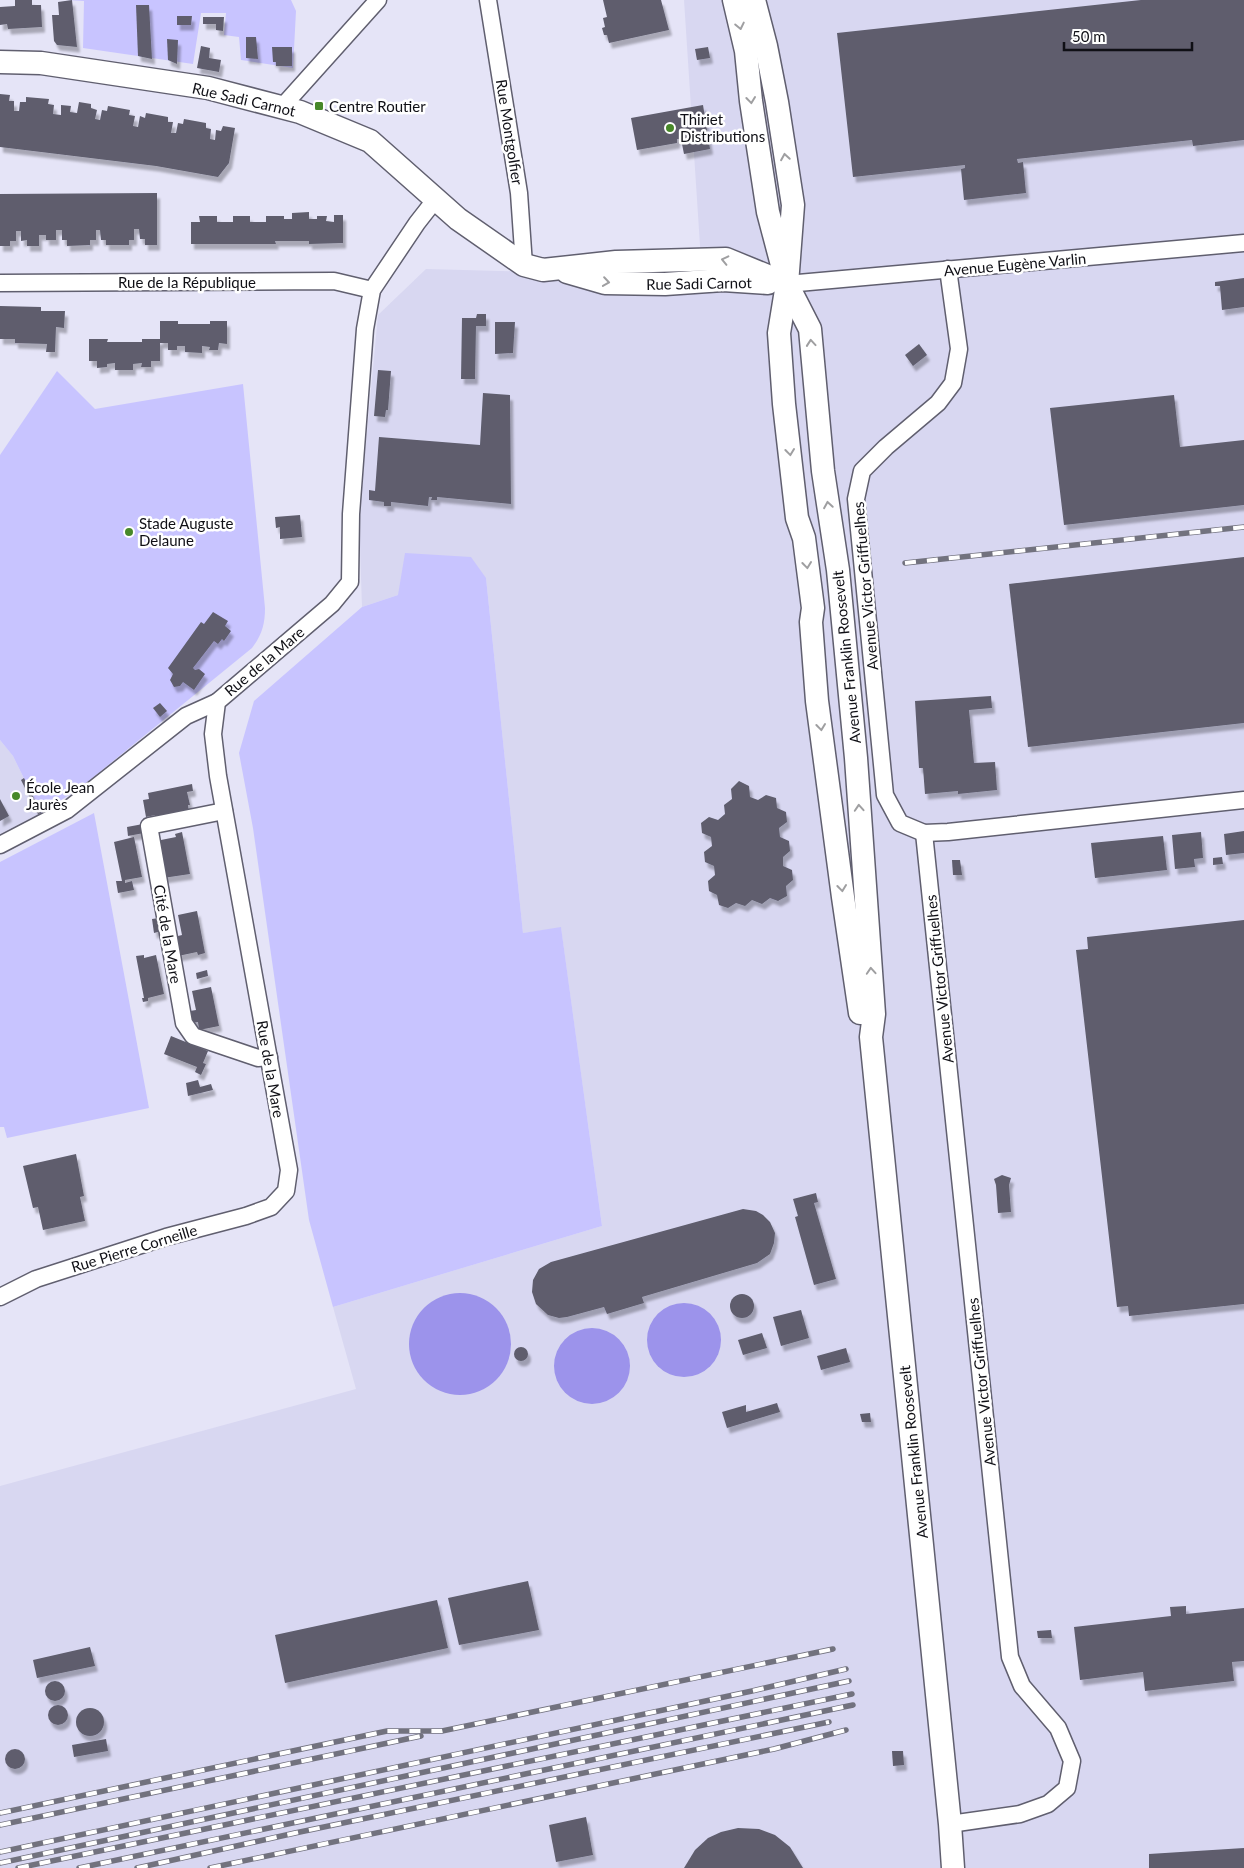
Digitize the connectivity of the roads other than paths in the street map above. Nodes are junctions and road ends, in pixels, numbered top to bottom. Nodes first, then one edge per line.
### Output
1 (378, 0) edge
2 (488, 0) edge
3 (734, 0) edge
4 (754, 0) edge
5 (0, 62) edge
6 (282, 107) junction
7 (435, 200) junction
8 (1244, 243) edge
9 (524, 265) junction
10 (948, 270) junction
11 (0, 283) edge
12 (787, 284) junction
13 (372, 290) junction
14 (217, 702) junction
15 (1244, 800) edge
16 (224, 811) junction
17 (924, 833) junction
18 (0, 845) edge
19 (871, 1036) junction
20 (269, 1057) junction
21 (271, 1207) joint
22 (0, 1298) edge
23 (950, 1824) junction
24 (953, 1868) edge

1 - 6 street
2 - 9 street, Rue Montgolfier
3 -> 12 main road, Avenue Franklin Roosevelt
12 -> 4 main road, Avenue Franklin Roosevelt
5 - 6 main road, Rue Sadi Carnot
6 - 7 main road, Rue Sadi Carnot
7 - 9 main road, Rue Sadi Carnot
7 - 13 street, Rue de la Mare
8 - 10 street, Avenue Eugène Varlin
9 - 12 main road, Rue Sadi Carnot
10 - 12 street, Avenue Eugène Varlin
10 - 17 street, Avenue Victor Griffuelhes
11 - 13 street, Rue de la République
12 -> 19 main road, Avenue Franklin Roosevelt
19 -> 12 main road, Avenue Franklin Roosevelt
13 - 14 street, Rue de la Mare
14 - 16 street, Rue de la Mare
14 - 18 street
15 - 17 street, Avenue Victor Griffuelhes
16 - 20 street, Rue de la Mare
16 - 20 street, Cité de la Mare
17 - 23 street, Avenue Victor Griffuelhes
19 - 23 main road, Avenue Franklin Roosevelt
20 - 21 street, Rue de la Mare
21 - 22 street, Rue Pierre Corneille
23 - 24 main road, Avenue Franklin Roosevelt

